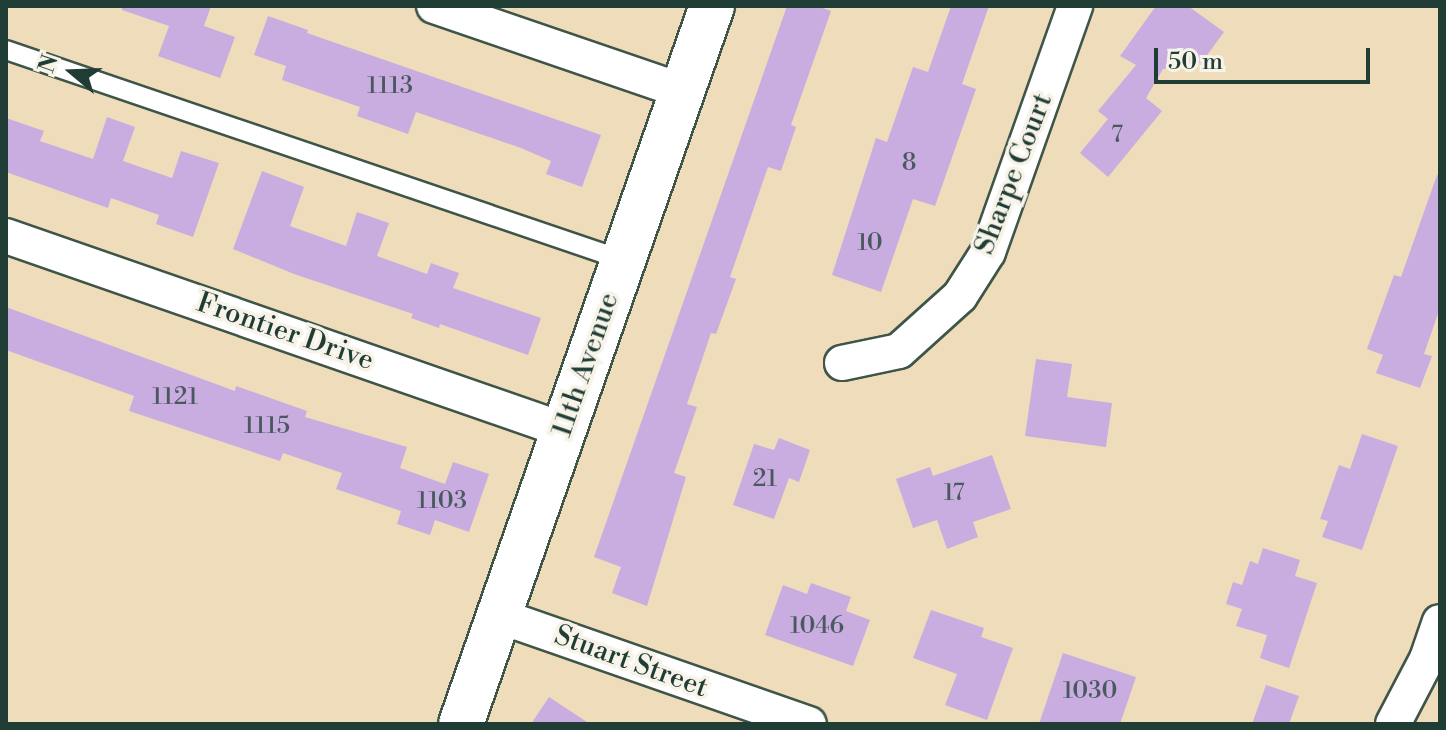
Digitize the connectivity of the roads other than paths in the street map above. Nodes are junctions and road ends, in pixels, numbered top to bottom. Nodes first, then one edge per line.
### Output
1 (434, 6) edge
2 (712, 6) edge
3 (1075, 6) edge
4 (6, 50) edge
5 (682, 91) junction
6 (6, 236) edge
7 (623, 260) junction
8 (842, 363) dead end
9 (564, 430) junction
10 (499, 616) junction
11 (1440, 622) edge
12 (1433, 661) edge
13 (720, 709) edge
14 (461, 724) edge
15 (809, 724) edge
16 (1393, 724) edge

1 - 5 street
2 - 5 street, 11th Avenue
3 - 8 street, Sharpe Court
4 - 7 lane
5 - 7 street, 11th Avenue
6 - 9 street, Frontier Drive
7 - 9 street, 11th Avenue
9 - 10 street, 11th Avenue
10 - 13 street, Stuart Street
10 - 14 street, 11th Avenue
11 - 12 street
12 - 16 street
13 - 15 street, Stuart Street

